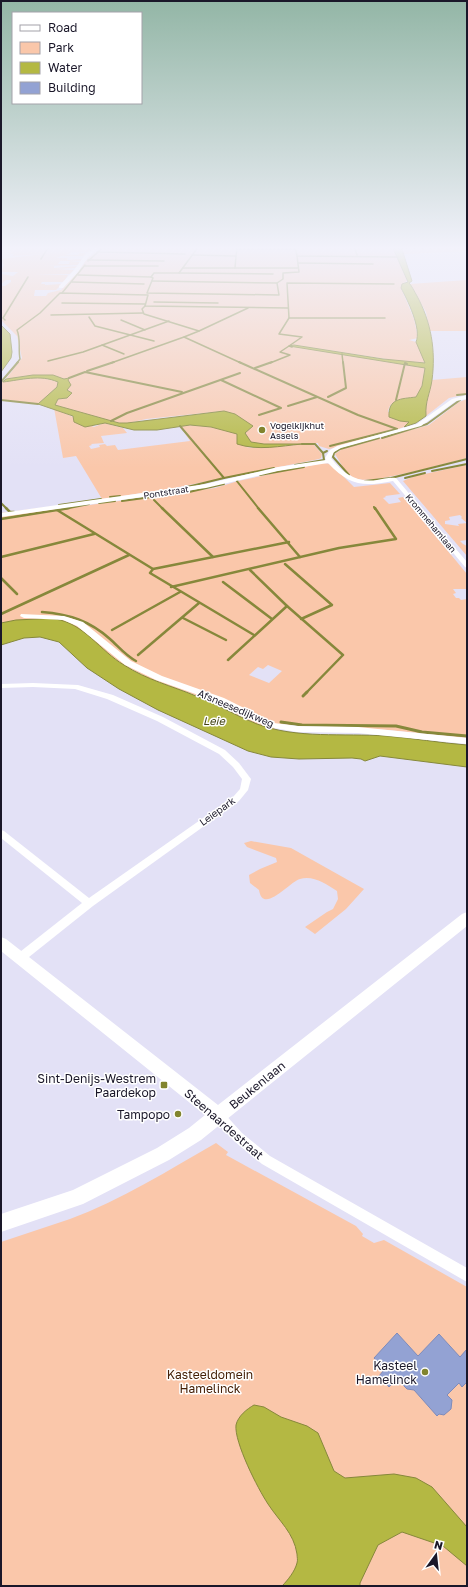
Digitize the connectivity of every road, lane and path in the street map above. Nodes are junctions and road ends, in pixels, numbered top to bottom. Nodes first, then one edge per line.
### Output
1 (467, 397) edge
2 (329, 460) junction
3 (1, 515) edge
4 (467, 566) edge
5 (24, 616) dead end
6 (1, 686) edge
7 (467, 741) edge
8 (1, 833) edge
9 (89, 903) junction
10 (467, 918) edge
11 (1, 943) edge
12 (20, 958) junction
13 (219, 1116) junction
14 (1, 1223) edge
15 (467, 1275) edge

1 - 2 street
2 - 3 street, Pontstraat
2 - 4 street, Krommehamlaan
5 - 7 street, Afsneesedijkweg
6 - 9 street, Leiepark
8 - 9 street
9 - 12 street, Leiepark
10 - 13 street, Beukenlaan
11 - 12 street, Steenaardestraat
12 - 13 street, Steenaardestraat
13 - 14 street, Beukenlaan
13 - 15 street, Steenaardestraat

